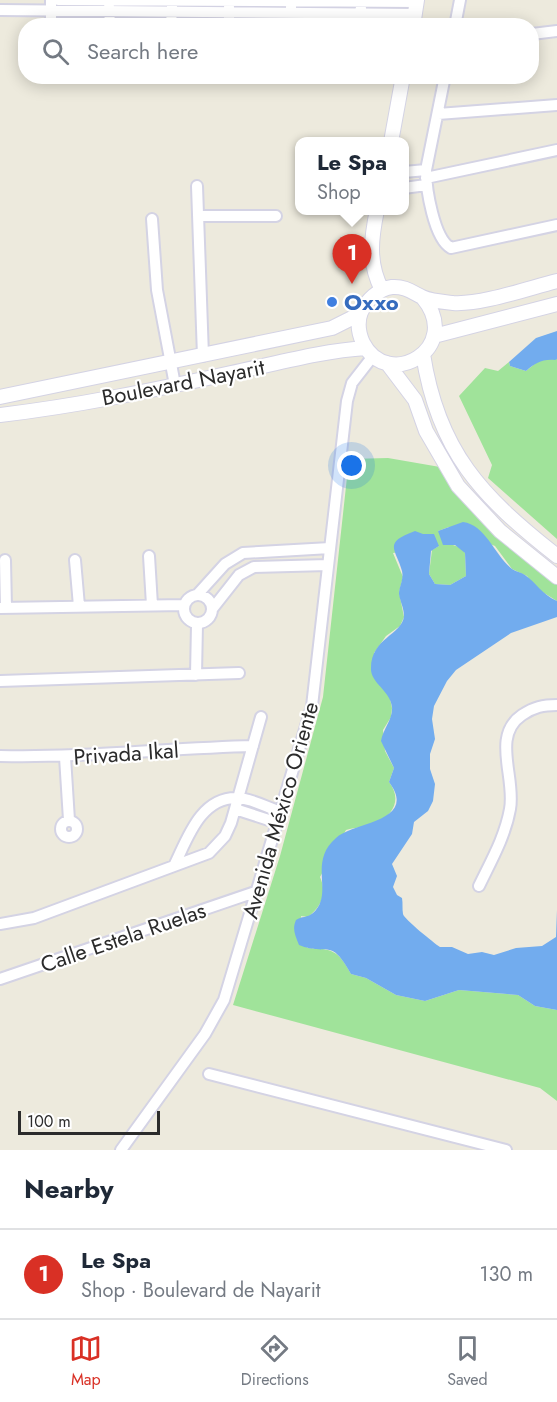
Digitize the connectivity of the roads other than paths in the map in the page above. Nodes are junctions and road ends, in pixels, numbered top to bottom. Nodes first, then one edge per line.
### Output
1 (58, 0) edge
2 (460, 0) edge
3 (229, 1) edge
4 (51, 5) edge
5 (109, 6) edge
6 (172, 6) edge
7 (291, 6) edge
8 (361, 7) junction
9 (0, 10) edge
10 (416, 10) edge
11 (229, 13) junction
12 (229, 18) edge
13 (360, 18) edge
14 (457, 18) edge
15 (557, 31) edge
16 (539, 33) edge
17 (402, 84) edge
18 (444, 84) edge
19 (557, 105) edge
20 (438, 114) junction
21 (392, 137) edge
22 (557, 150) edge
23 (409, 173) edge
24 (426, 177) junction
25 (197, 186) dead end
26 (409, 186) edge
27 (376, 215) edge
28 (198, 216) junction
29 (276, 216) dead end
30 (152, 219) dead end
31 (557, 225) edge
32 (557, 281) edge
33 (382, 290) junction
34 (423, 298) junction
35 (557, 304) edge
36 (360, 314) junction
37 (434, 336) junction
38 (369, 352) junction
39 (423, 354) junction
40 (203, 356) junction
41 (170, 363) junction
42 (387, 363) junction
43 (174, 385) junction
44 (0, 397) edge
45 (0, 415) edge
46 (456, 456) junction
47 (443, 464) junction
48 (330, 548) junction
49 (149, 556) dead end
50 (557, 556) edge
51 (5, 560) dead end
52 (75, 560) dead end
53 (328, 564) junction
54 (557, 577) edge
55 (197, 595) junction
56 (184, 604) junction
57 (152, 605) junction
58 (79, 606) junction
59 (3, 608) edge
60 (213, 608) junction
61 (197, 624) junction
62 (239, 674) dead end
63 (196, 675) junction
64 (0, 681) edge
65 (557, 705) edge
66 (261, 717) dead end
67 (253, 746) junction
68 (0, 756) edge
69 (65, 758) junction
70 (238, 798) junction
71 (235, 809) junction
72 (280, 818) junction
73 (69, 820) dead end
74 (174, 866) junction
75 (479, 886) dead end
76 (258, 891) junction
77 (0, 924) edge
78 (0, 980) edge
79 (209, 1074) dead end
80 (121, 1150) edge
81 (506, 1150) edge

1 - 5 street
2 - 14 street
3 - 6 street
3 - 7 street
3 - 11 street
4 - 5 street
4 - 9 street
5 - 6 street
6 - 11 street
7 - 8 street
7 - 11 street
8 - 10 street
8 - 13 street
11 - 12 street
15 - 16 street
17 - 21 street
18 - 20 street
19 - 20 street
20 - 24 street
22 - 24 street
23 - 24 street
24 - 26 street
24 - 31 street
25 - 28 street
27 - 33 street
28 - 29 street
28 - 40 street
30 - 41 street
32 - 34 street
33 - 34 street
33 - 36 street
34 - 37 street
35 - 37 street
36 - 38 street
36 - 40 street, Boulevard Nayarit
37 - 39 street
38 - 42 street
38 - 43 street, Boulevard Nayarit
38 - 48 street, Avenida México Oriente
39 - 42 street
39 - 46 street
40 - 41 street, Boulevard Nayarit
41 - 43 street
41 - 44 street, Boulevard Nayarit
42 - 47 street
43 - 45 street, Boulevard Nayarit
46 - 47 street
46 - 50 street
47 - 54 street
48 - 53 street, Avenida México Oriente
48 - 55 street
49 - 57 street
51 - 59 street
52 - 58 street
53 - 60 street
53 - 72 street, Avenida México Oriente
55 - 56 street
55 - 60 street
56 - 57 street
56 - 61 street
57 - 58 street
58 - 59 street
60 - 61 street
61 - 63 street
62 - 63 street
63 - 64 street
65 - 75 street
66 - 67 street
67 - 69 street, Privada Ikal
67 - 70 street
68 - 69 street, Privada Ikal
69 - 73 street
70 - 71 street
70 - 72 street
70 - 74 street
71 - 72 street
71 - 74 street
72 - 76 street, Avenida México Oriente
74 - 77 street
76 - 78 street, Calle Estela Ruelas
76 - 80 street, Avenida México Oriente
79 - 81 street

